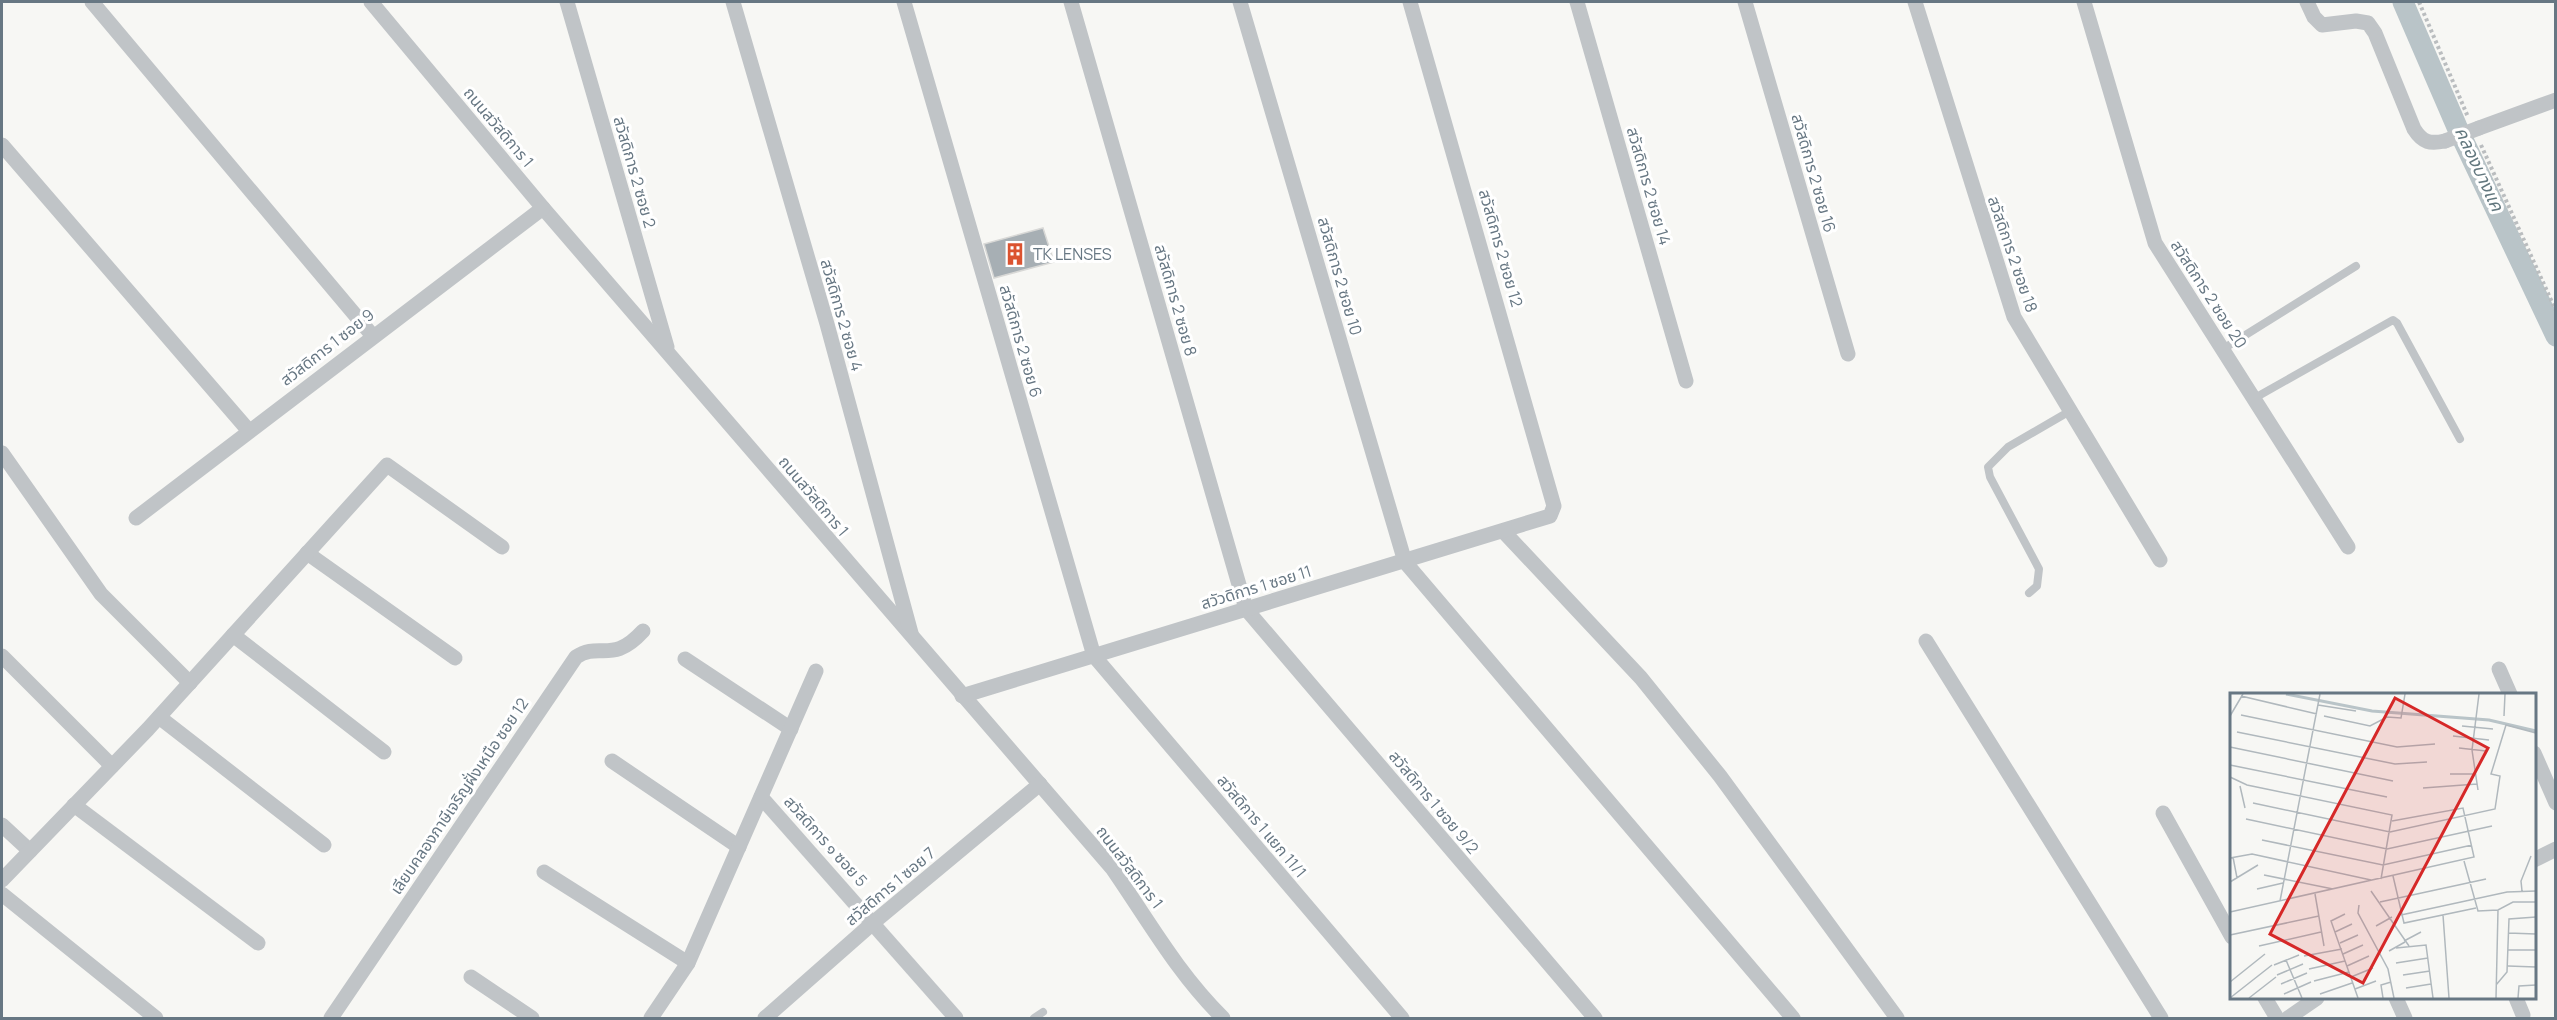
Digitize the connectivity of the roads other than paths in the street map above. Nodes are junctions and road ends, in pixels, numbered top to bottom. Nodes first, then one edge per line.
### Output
1 (92, 2) edge
2 (370, 2) edge
3 (567, 2) edge
4 (733, 2) edge
5 (904, 2) edge
6 (1071, 2) edge
7 (1240, 2) edge
8 (1410, 2) edge
9 (1577, 2) edge
10 (1745, 2) edge
11 (1915, 2) edge
12 (2084, 2) edge
13 (2307, 2) edge
14 (2556, 100) edge
15 (2, 145) edge
16 (543, 208) junction
17 (2356, 266) dead end
18 (372, 335) junction
19 (2223, 349) junction
20 (669, 352) junction
21 (1848, 354) dead end
22 (1686, 381) dead end
23 (2253, 399) junction
24 (2070, 411) junction
25 (249, 431) junction
26 (2460, 439) dead end
27 (2, 453) edge
28 (1554, 506) joint
29 (136, 518) dead end
30 (1504, 532) junction
31 (502, 547) dead end
32 (2348, 547) dead end
33 (307, 553) junction
34 (2160, 560) dead end
35 (1406, 562) junction
36 (2029, 593) dead end
37 (1246, 609) junction
38 (643, 631) dead end
39 (232, 635) junction
40 (912, 639) junction
41 (1926, 641) dead end
42 (2, 656) edge
43 (1094, 656) junction
44 (455, 658) dead end
45 (685, 659) dead end
46 (2499, 669) dead end
47 (816, 671) dead end
48 (190, 683) junction
49 (2510, 693) edge
50 (962, 696) junction
51 (159, 717) junction
52 (791, 729) junction
53 (384, 752) dead end
54 (2536, 755) edge
55 (612, 761) dead end
56 (112, 766) junction
57 (1040, 784) junction
58 (761, 797) junction
59 (2556, 803) edge
60 (74, 805) junction
61 (2163, 813) dead end
62 (2, 825) edge
63 (324, 845) dead end
64 (740, 846) junction
65 (2556, 849) edge
66 (30, 851) junction
67 (2536, 859) edge
68 (544, 872) dead end
69 (2, 880) edge
70 (2, 894) edge
71 (874, 922) junction
72 (2230, 933) edge
73 (258, 943) dead end
74 (688, 963) junction
75 (471, 978) dead end
76 (2266, 999) edge
77 (2316, 999) edge
78 (2396, 999) edge
79 (2516, 999) edge
80 (1042, 1012) dead end
81 (2523, 1015) dead end
82 (156, 1018) edge
83 (331, 1018) edge
84 (532, 1018) edge
85 (651, 1018) edge
86 (765, 1018) edge
87 (956, 1018) edge
88 (1034, 1018) edge
89 (1223, 1018) edge
90 (1402, 1018) edge
91 (1595, 1018) edge
92 (1793, 1018) edge
93 (1897, 1018) edge
94 (2161, 1018) edge
95 (2277, 1018) edge
96 (2288, 1018) edge
97 (2405, 1018) edge

1 - 18 street
2 - 16 street, ถนนสวัสดิการ 1
3 - 20 street, สวัสดิการ 2 ซอย 2
4 - 40 street, สวัสดิการ 2 ซอย 4
5 - 43 street, สวัสดิการ 2 ซอย 6
6 - 37 street, สวัสดิการ 2 ซอย 8
7 - 35 street, สวัสดิการ 2 ซอย 10
8 - 28 street, สวัสดิการ 2 ซอย 12
9 - 22 street, สวัสดิการ 2 ซอย 14
10 - 21 street, สวัสดิการ 2 ซอย 16
11 - 24 street, สวัสดิการ 2 ซอย 18
12 - 19 street, สวัสดิการ 2 ซอย 20
13 - 14 street, bridge
15 - 25 street
16 - 18 street, สวัสดิการ 1 ซอย 9
16 - 20 street, ถนนสวัสดิการ 1
17 - 19 lane
18 - 25 street, สวัสดิการ 1 ซอย 9
19 - 23 street, สวัสดิการ 2 ซอย 20
20 - 40 street, ถนนสวัสดิการ 1
23 - 26 lane
23 - 32 street, สวัสดิการ 2 ซอย 20
24 - 34 street, สวัสดิการ 2 ซอย 18
24 - 36 lane
25 - 29 street, สวัสดิการ 1 ซอย 9
27 - 48 street
28 - 30 street, สวัวดิการ 1 ซอย 11
30 - 35 street, สวัวดิการ 1 ซอย 11
30 - 93 street
31 - 33 street
33 - 39 street
33 - 44 street
35 - 37 street, สวัวดิการ 1 ซอย 11
35 - 92 street
37 - 43 street, สวัวดิการ 1 ซอย 11
37 - 91 street, สวัสดิการ 1 ซอย 9/2
38 - 83 street, เลียบคลองภาษีเจริญฝั่งเหนือ ซอย 12
39 - 48 street
39 - 53 street
40 - 50 street, ถนนสวัสดิการ 1
41 - 94 street
42 - 56 street
43 - 50 street, สวัวดิการ 1 ซอย 11
43 - 90 street, สวัสดิการ 1 แยก 11/1
45 - 52 street
46 - 49 street
47 - 52 street
48 - 51 street
50 - 57 street, ถนนสวัสดิการ 1
51 - 56 street
51 - 63 street
52 - 58 street
54 - 59 street
55 - 64 street
56 - 60 street
57 - 71 street, สวัสดิการ 1 ซอย 7
57 - 89 street, ถนนสวัสดิการ 1
58 - 64 street
58 - 71 street, สวัสดิการ ๑ ซอย 5
60 - 66 street
60 - 73 street
61 - 72 street
62 - 66 street
64 - 74 street
65 - 67 street
66 - 69 street
68 - 74 street
70 - 82 street
71 - 86 street, สวัสดิการ 1 ซอย 7
71 - 87 street, สวัสดิการ ๑ ซอย 5
74 - 85 street
75 - 84 street
76 - 95 street
77 - 96 street
78 - 97 street
79 - 81 street
80 - 88 lane

